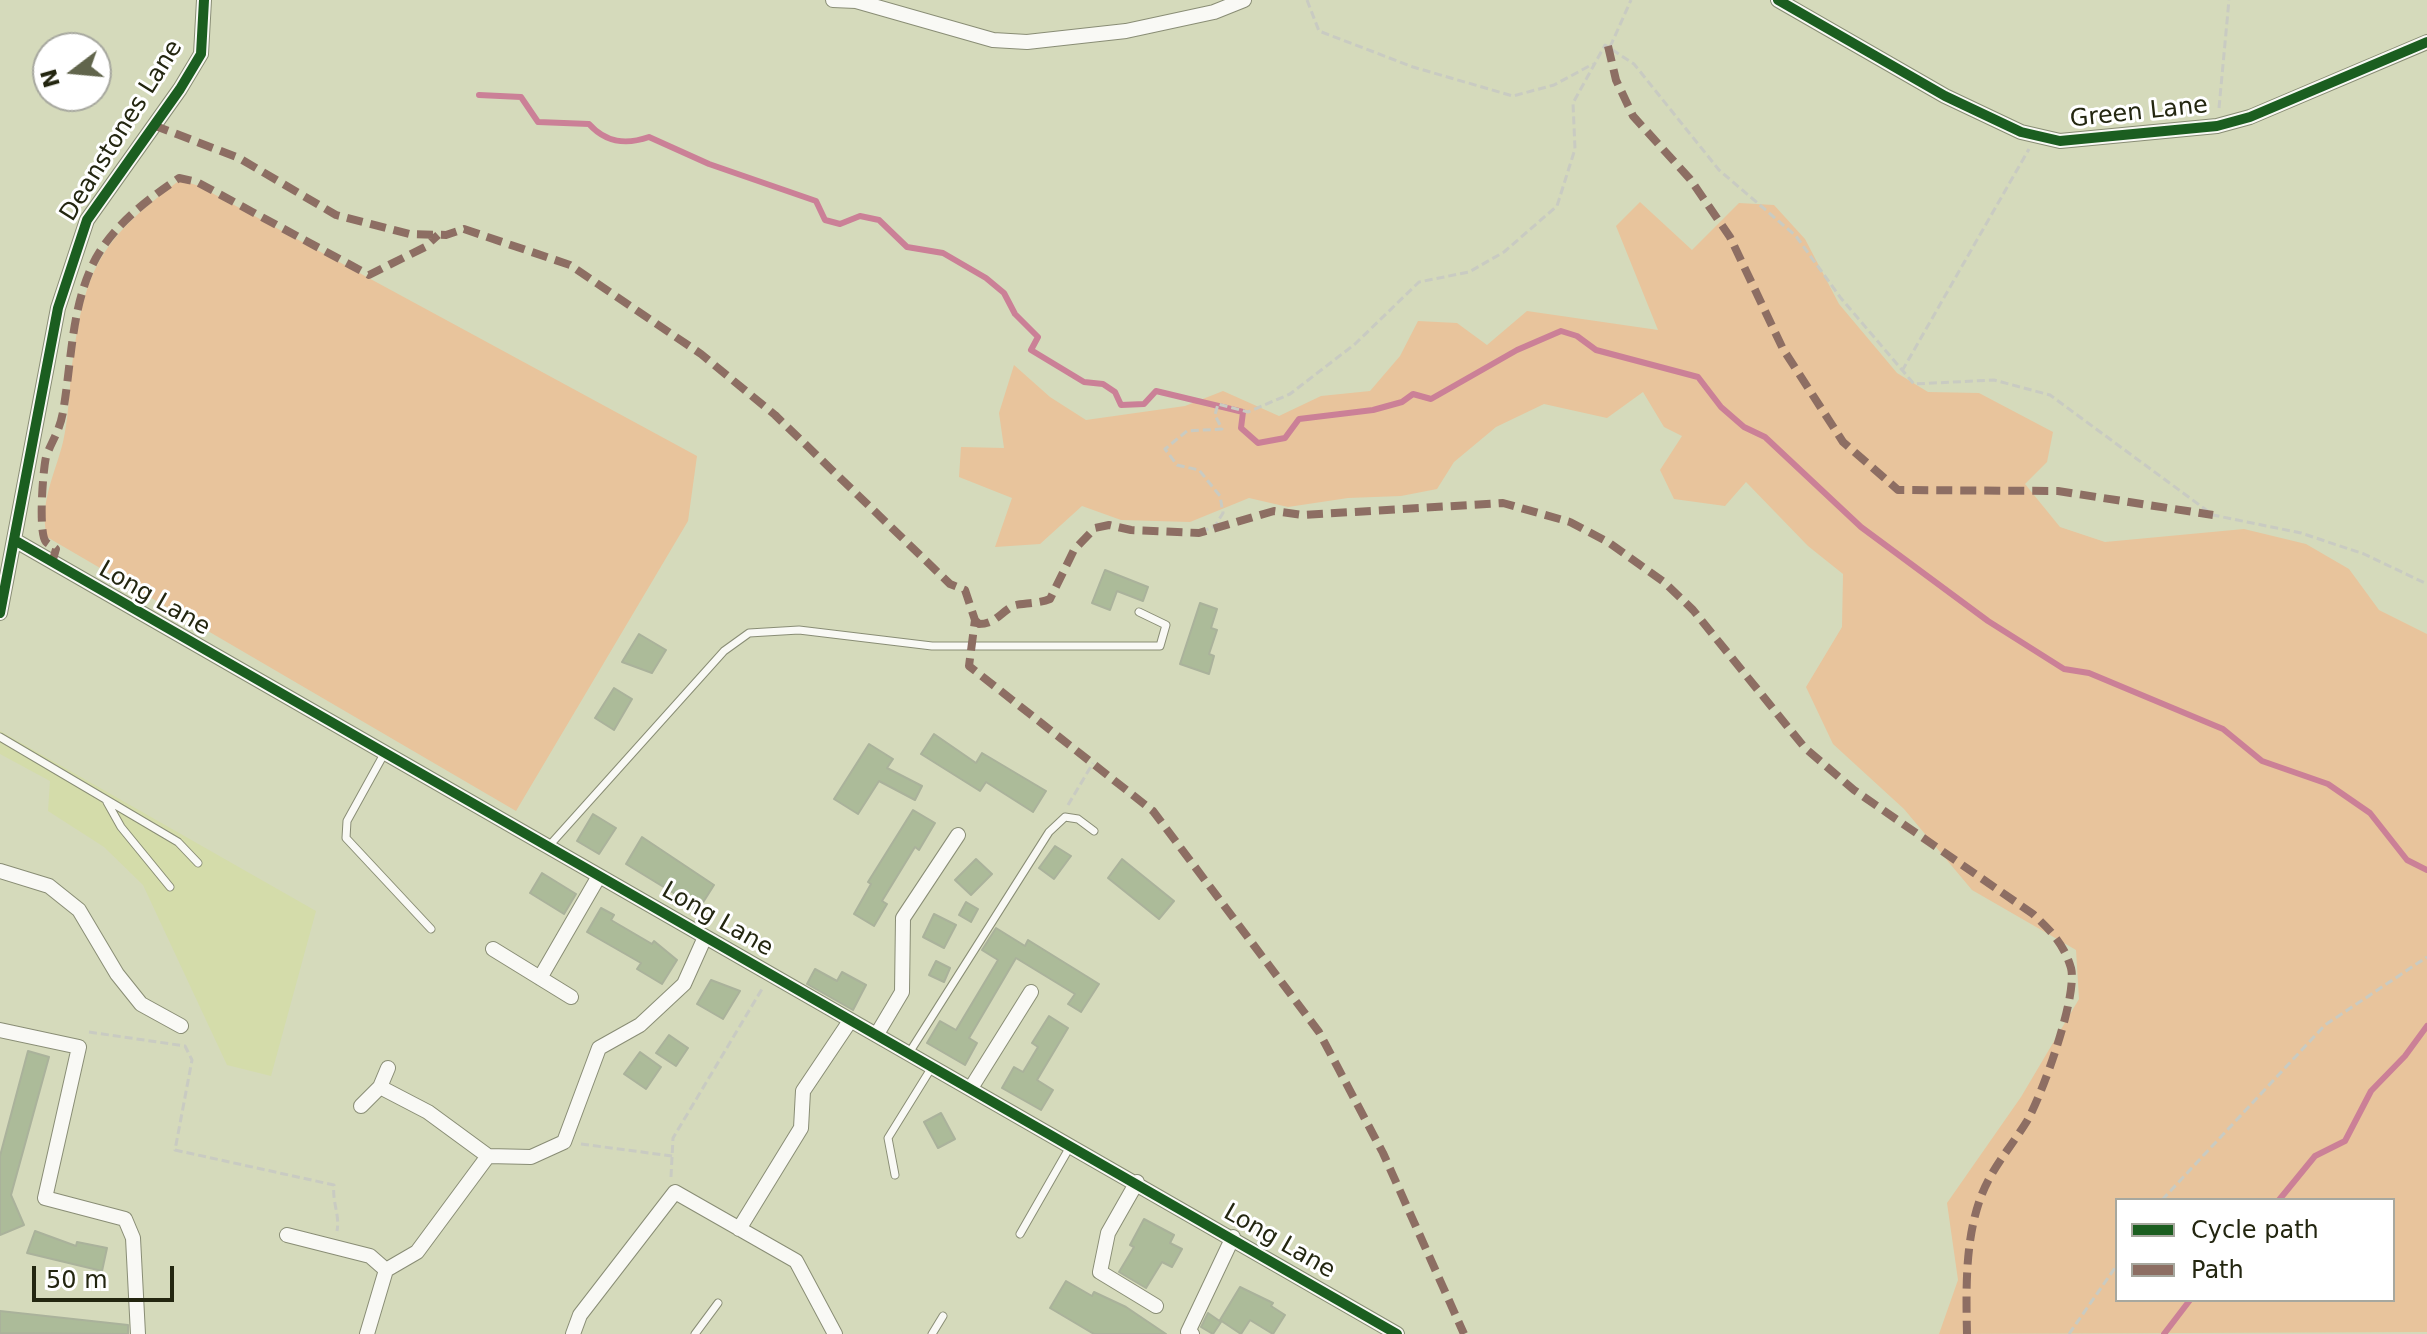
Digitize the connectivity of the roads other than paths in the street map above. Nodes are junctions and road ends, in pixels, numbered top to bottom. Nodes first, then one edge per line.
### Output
1 (204, 0) edge
2 (833, 0) edge
3 (1244, 0) edge
4 (1778, 0) edge
5 (2427, 42) edge
6 (16, 541) junction
7 (1139, 612) dead end
8 (0, 613) edge
9 (0, 737) edge
10 (384, 754) junction
11 (107, 802) junction
12 (1094, 831) dead end
13 (958, 835) dead end
14 (548, 847) junction
15 (198, 863) dead end
16 (0, 871) edge
17 (599, 876) junction
18 (170, 887) dead end
19 (431, 929) dead end
20 (705, 937) junction
21 (493, 949) dead end
22 (540, 978) junction
23 (1031, 992) dead end
24 (571, 997) dead end
25 (850, 1021) junction
26 (181, 1026) dead end
27 (0, 1030) edge
28 (877, 1034) junction
29 (909, 1053) junction
30 (932, 1066) junction
31 (388, 1068) dead end
32 (380, 1087) junction
33 (971, 1088) junction
34 (361, 1106) dead end
35 (1071, 1145) junction
36 (488, 1156) junction
37 (895, 1175) dead end
38 (1137, 1182) junction
39 (739, 1229) junction
40 (1020, 1234) dead end
41 (287, 1235) dead end
42 (1233, 1237) junction
43 (386, 1270) junction
44 (718, 1303) dead end
45 (1156, 1306) dead end
46 (943, 1316) dead end
47 (138, 1334) edge
48 (367, 1334) edge
49 (573, 1334) edge
50 (695, 1334) edge
51 (835, 1334) edge
52 (932, 1334) edge
53 (1192, 1334) edge
54 (1397, 1334) edge

1 - 6 street, Deanstones Lane
2 - 3 street
4 - 5 street, Green Lane
6 - 8 street, Deanstones Lane
6 - 10 street, Long Lane
7 - 14 lane
9 - 11 lane
10 - 14 street, Long Lane
10 - 19 lane
11 - 15 lane
11 - 18 lane
12 - 29 lane
13 - 28 street
14 - 17 street, Long Lane
16 - 26 street
17 - 20 street, Long Lane
17 - 22 street
20 - 25 street, Long Lane
20 - 36 street
21 - 22 street
22 - 24 street
23 - 33 street
25 - 28 street, Long Lane
25 - 39 street
27 - 47 street
28 - 29 street, Long Lane
29 - 30 street, Long Lane
30 - 33 street, Long Lane
30 - 37 lane
31 - 32 street
32 - 34 street
32 - 36 street
33 - 35 street, Long Lane
35 - 38 street, Long Lane
35 - 40 lane
36 - 43 street
38 - 42 street, Long Lane
38 - 45 street
39 - 49 street
39 - 51 street
41 - 43 street
42 - 53 street
42 - 54 street, Long Lane
43 - 48 street
44 - 50 lane
46 - 52 lane

